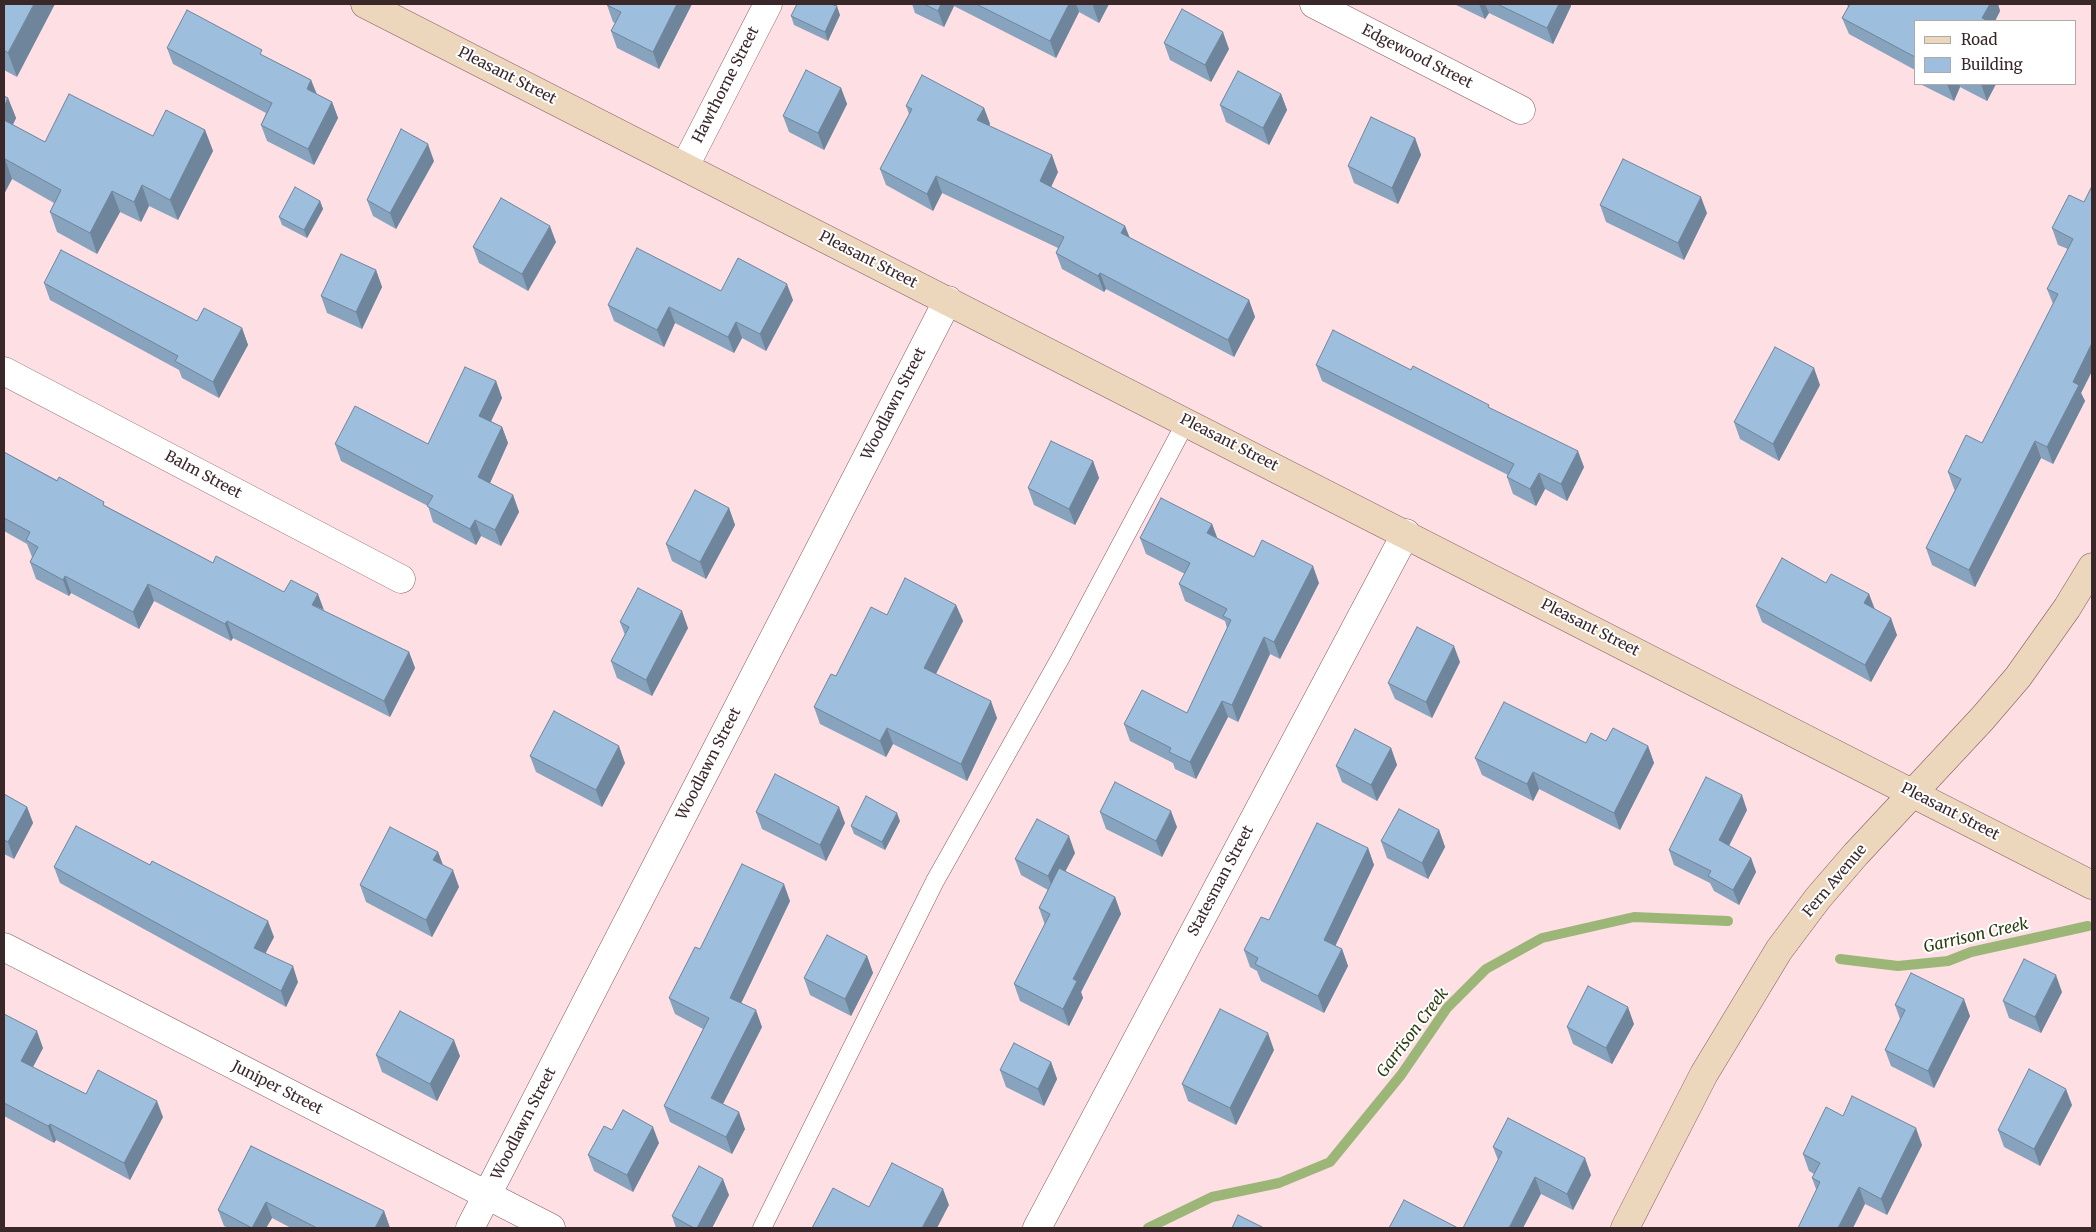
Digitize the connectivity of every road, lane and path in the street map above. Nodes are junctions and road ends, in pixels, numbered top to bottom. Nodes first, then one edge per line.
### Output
1 (365, 4) edge
2 (768, 4) edge
3 (1314, 4) edge
4 (1521, 110) dead end
5 (685, 166) junction
6 (948, 300) junction
7 (4, 371) edge
8 (1186, 422) junction
9 (1406, 533) junction
10 (2092, 567) edge
11 (401, 579) dead end
12 (1913, 793) junction
13 (2092, 885) edge
14 (4, 947) edge
15 (487, 1196) junction
16 (470, 1228) edge
17 (551, 1228) edge
18 (762, 1228) edge
19 (1037, 1228) edge
20 (1625, 1228) edge

1 - 5 street, Pleasant Street
2 - 5 street, Hawthorne Street
3 - 4 street, Edgewood Street
5 - 6 street, Pleasant Street
6 - 8 street, Pleasant Street
6 - 15 street, Woodlawn Street
7 - 11 street, Balm Street
8 - 9 street, Pleasant Street
8 - 18 lane
9 - 12 street, Pleasant Street
9 - 19 street, Statesman Street
10 - 12 street, Fern Avenue
12 - 13 street, Pleasant Street
12 - 20 street, Fern Avenue
14 - 15 street, Juniper Street
15 - 16 street, Woodlawn Street
15 - 17 street, Juniper Street

